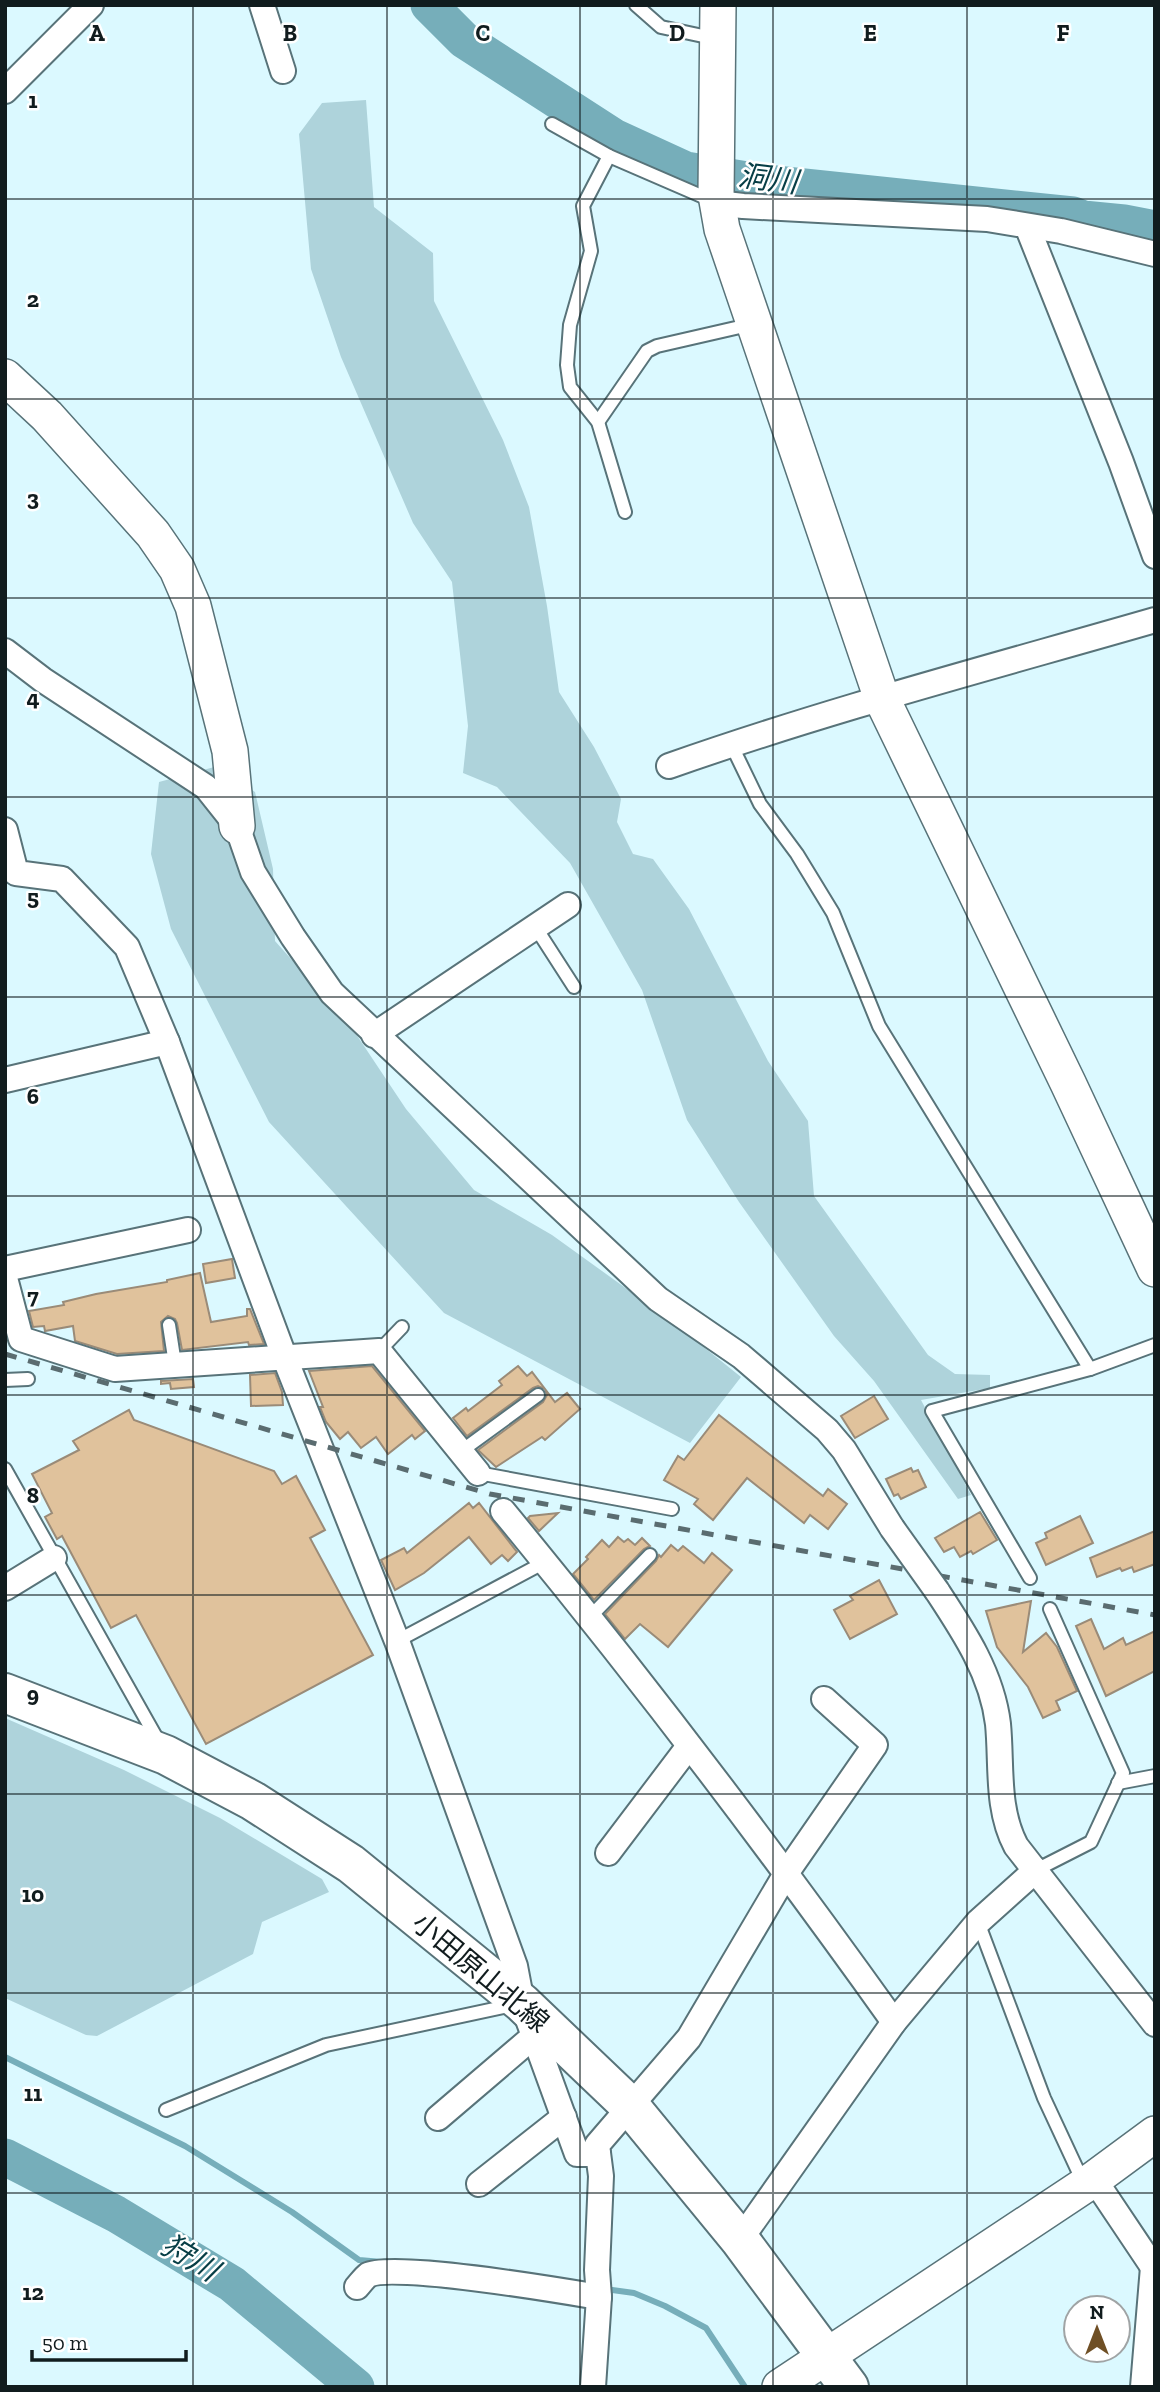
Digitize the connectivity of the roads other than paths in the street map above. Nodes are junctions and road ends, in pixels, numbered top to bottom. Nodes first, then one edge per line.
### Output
1 (91, 5) edge
2 (262, 5) edge
3 (636, 5) edge
4 (718, 22) edge
5 (283, 71) dead end
6 (5, 91) edge
7 (552, 124) dead end
8 (609, 156) junction
9 (716, 199) junction
10 (1027, 226) junction
11 (1155, 254) edge
12 (753, 323) junction
13 (5, 377) edge
14 (598, 422) junction
15 (625, 512) dead end
16 (1155, 556) edge
17 (1155, 620) edge
18 (5, 651) edge
19 (882, 699) junction
20 (731, 744) junction
21 (669, 766) dead end
22 (237, 826) junction
23 (5, 830) edge
24 (568, 905) dead end
25 (536, 928) junction
26 (574, 987) dead end
27 (374, 1035) junction
28 (167, 1042) junction
29 (5, 1080) edge
30 (188, 1230) dead end
31 (5, 1269) edge
32 (1155, 1269) edge
33 (5, 1278) edge
34 (169, 1325) dead end
35 (402, 1327) dead end
36 (13, 1337) edge
37 (1155, 1345) edge
38 (379, 1351) junction
39 (284, 1356) junction
40 (175, 1364) junction
41 (1090, 1369) junction
42 (28, 1379) dead end
43 (5, 1380) edge
44 (538, 1395) dead end
45 (460, 1451) junction
46 (5, 1469) edge
47 (478, 1473) joint
48 (672, 1509) dead end
49 (503, 1511) dead end
50 (650, 1555) dead end
51 (54, 1558) junction
52 (545, 1562) junction
53 (1030, 1578) dead end
54 (5, 1588) edge
55 (1050, 1609) dead end
56 (590, 1617) junction
57 (397, 1641) junction
58 (5, 1693) edge
59 (824, 1699) dead end
60 (689, 1746) junction
61 (166, 1755) junction
62 (1155, 1776) edge
63 (1118, 1783) junction
64 (608, 1853) dead end
65 (1035, 1870) junction
66 (786, 1872) junction
67 (978, 1922) junction
68 (528, 2020) junction
69 (894, 2022) junction
70 (1155, 2024) edge
71 (630, 2106) junction
72 (166, 2110) dead end
73 (564, 2117) junction
74 (438, 2118) dead end
75 (1155, 2134) edge
76 (598, 2154) junction
77 (1089, 2182) junction
78 (479, 2184) dead end
79 (740, 2240) junction
80 (1154, 2269) edge
81 (356, 2287) dead end
82 (599, 2297) junction
83 (826, 2357) junction
84 (593, 2387) edge
85 (780, 2387) edge
86 (849, 2387) edge
87 (1143, 2387) edge

1 - 6 street
2 - 5 street
3 - 4 lane
4 - 9 street
7 - 8 lane
8 - 9 lane
8 - 14 lane
9 - 10 street
9 - 12 street
10 - 11 street
10 - 16 street
12 - 14 lane
12 - 19 street
13 - 22 street
14 - 15 lane
17 - 19 street
18 - 22 street
19 - 20 street
19 - 32 street
20 - 21 street
20 - 41 lane
22 - 27 street
23 - 28 street
24 - 25 street
25 - 26 lane
25 - 27 street
27 - 65 street, bridge
28 - 29 street
28 - 39 street
30 - 31 street
33 - 36 street
34 - 40 lane
35 - 38 lane
36 - 40 street
37 - 41 lane
38 - 39 street
38 - 45 street
39 - 40 street
39 - 57 street
41 - 53 lane
42 - 43 lane
44 - 45 lane
45 - 47 street
46 - 51 lane
47 - 48 lane
49 - 52 street
50 - 56 lane
51 - 54 street
51 - 61 lane
52 - 56 street
52 - 57 lane
55 - 63 lane
56 - 60 street
57 - 68 street
58 - 61 main road, 小田原山北線
59 - 66 street
60 - 64 street
60 - 66 street
61 - 68 main road, 小田原山北線
62 - 63 lane
63 - 65 lane
65 - 67 street
65 - 70 street
66 - 69 street
66 - 71 street
67 - 69 street
67 - 77 lane
68 - 71 main road, 小田原山北線
68 - 72 lane
68 - 73 street
68 - 74 street
69 - 79 street
71 - 76 street
71 - 79 main road, 小田原山北線
73 - 76 street
73 - 78 street
75 - 77 street
76 - 82 street
77 - 80 street
77 - 83 street
79 - 83 main road, 小田原山北線
80 - 87 street
81 - 82 street
82 - 84 street
83 - 85 street
83 - 86 main road, 小田原山北線

